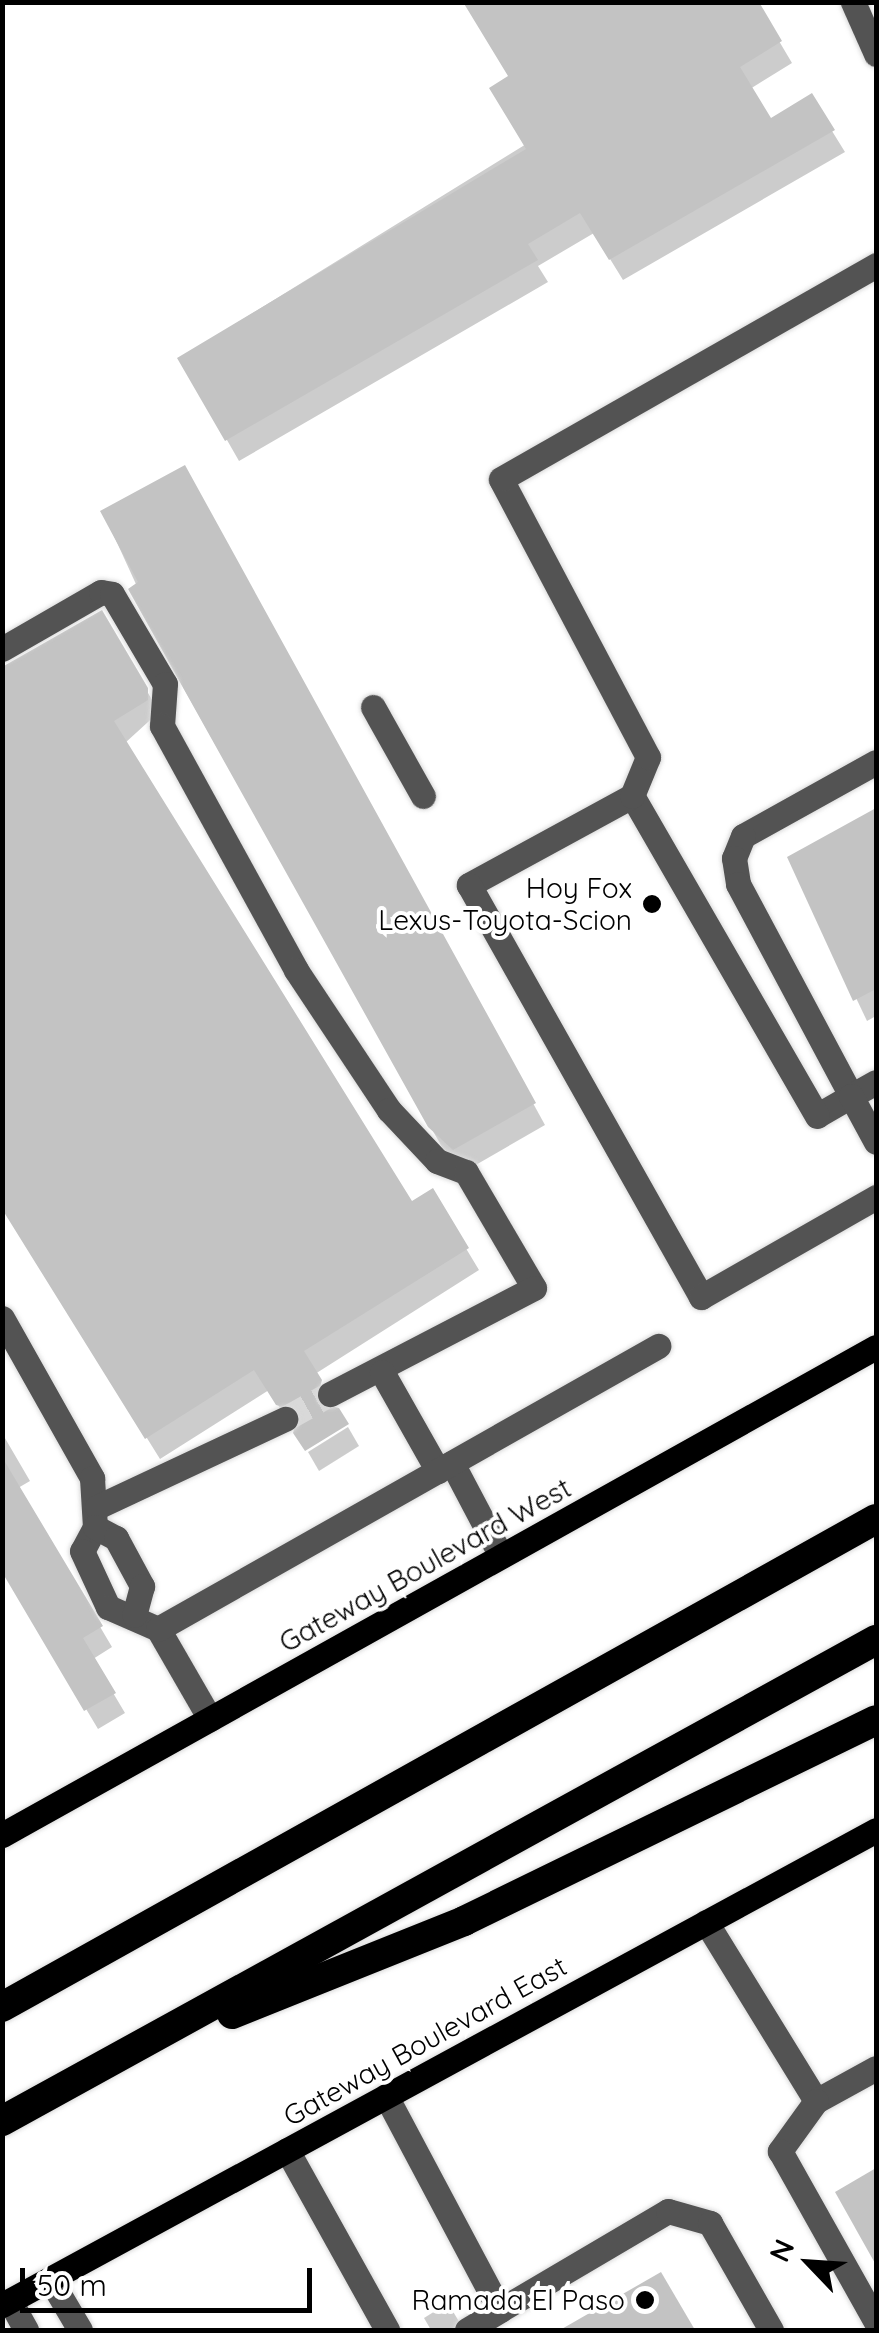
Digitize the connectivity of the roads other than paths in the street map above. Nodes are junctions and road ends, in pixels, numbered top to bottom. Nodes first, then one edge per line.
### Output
1 (854, 2) edge
2 (876, 54) edge
3 (876, 266) edge
4 (2, 649) edge
5 (373, 707) dead end
6 (876, 762) edge
7 (423, 796) dead end
8 (632, 796) junction
9 (876, 1082) edge
10 (851, 1096) junction
11 (876, 1142) edge
12 (876, 1197) edge
13 (2, 1318) edge
14 (658, 1346) dead end
15 (876, 1347) edge
16 (382, 1372) junction
17 (330, 1394) tunnel mouth
18 (285, 1419) tunnel mouth
19 (445, 1467) junction
20 (96, 1517) junction
21 (876, 1518) edge
22 (501, 1556) junction
23 (134, 1615) junction
24 (158, 1628) junction
25 (876, 1640) edge
26 (210, 1719) junction
27 (876, 1720) edge
28 (876, 1830) edge
29 (2, 1835) edge
30 (706, 1922) junction
31 (2, 2007) edge
32 (108, 2063) junction
33 (876, 2068) edge
34 (386, 2096) junction
35 (816, 2101) junction
36 (2, 2121) edge
37 (287, 2150) junction
38 (50, 2279) junction
39 (6, 2303) edge
40 (500, 2310) junction
41 (876, 2322) edge
42 (26, 2330) edge
43 (80, 2330) edge
44 (387, 2330) edge
45 (467, 2330) edge
46 (770, 2330) edge

1 - 2 lane
3 - 8 lane
4 - 16 lane
5 - 7 lane
6 - 10 lane
8 - 10 lane
8 - 12 lane
9 - 10 lane
10 - 11 lane
13 - 20 lane
14 - 19 lane
15 - 22 main road, Gateway Boulevard West
16 - 17 lane
16 - 19 lane
18 - 20 lane
19 - 22 lane
19 - 24 lane
20 - 23 lane
20 - 23 lane
21 - 31 highway
22 - 26 main road, Gateway Boulevard West
23 - 24 lane
24 - 26 lane
25 - 32 highway
26 - 29 main road, Gateway Boulevard West
27 - 32 highway
28 - 30 main road, Gateway Boulevard East
30 - 34 main road, Gateway Boulevard East
30 - 35 lane
32 - 36 highway
33 - 35 lane
34 - 37 main road, Gateway Boulevard East
34 - 40 lane
35 - 41 lane
37 - 38 main road, Gateway Boulevard East
37 - 44 lane
38 - 39 main road, Gateway Boulevard East
38 - 43 lane
39 - 42 lane
40 - 45 lane
40 - 46 lane

